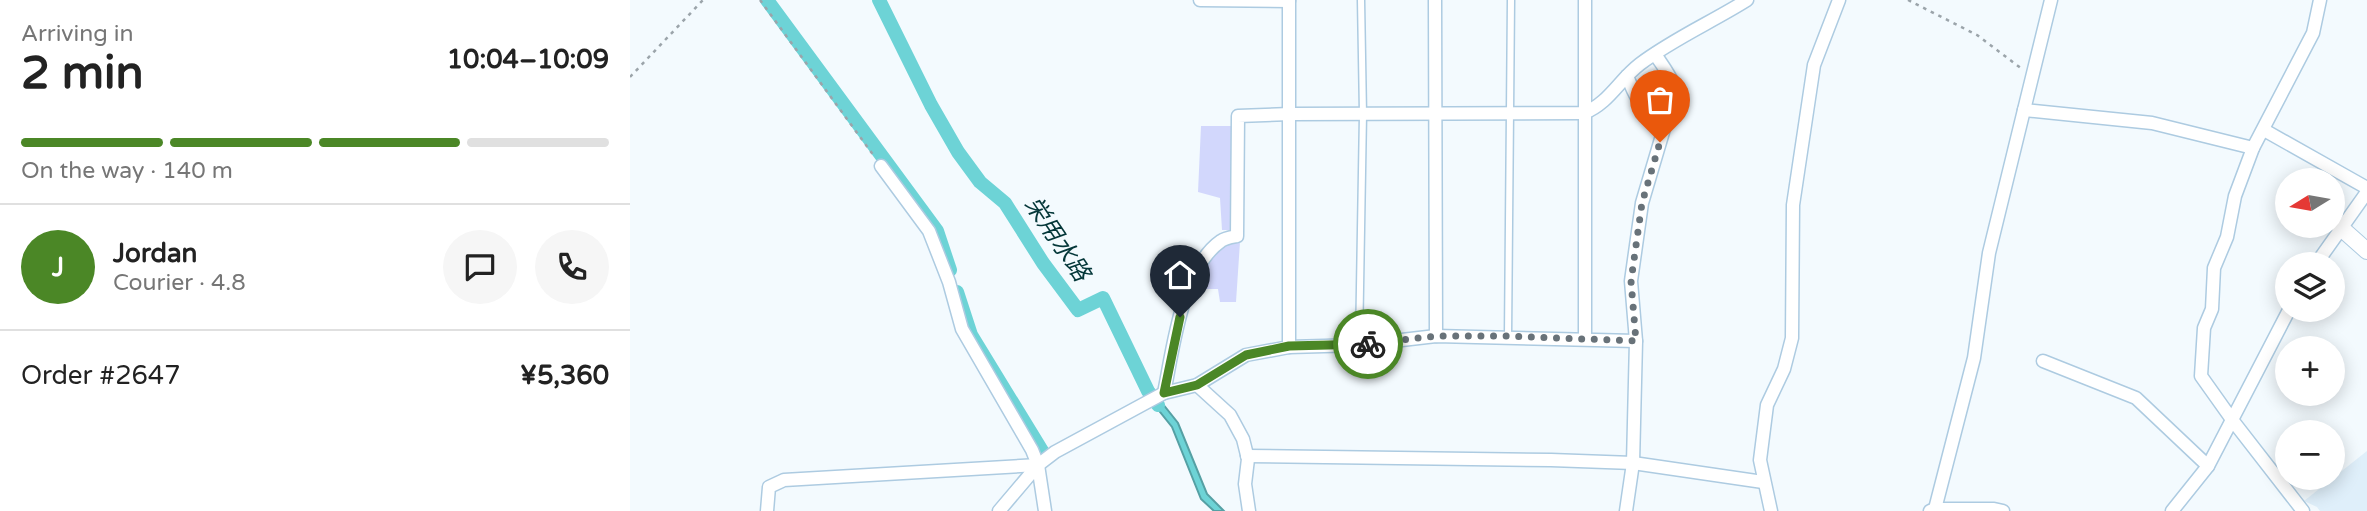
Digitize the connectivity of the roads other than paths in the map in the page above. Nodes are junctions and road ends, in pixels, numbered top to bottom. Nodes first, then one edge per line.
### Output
1 (1200, 0) edge
2 (1289, 0) edge
3 (1361, 0) edge
4 (1435, 0) edge
5 (1511, 0) edge
6 (1585, 0) edge
7 (1747, 0) edge
8 (1839, 0) edge
9 (2051, 0) edge
10 (2320, 0) edge
11 (1655, 54) junction
12 (1627, 76) junction
13 (1666, 110) junction
14 (2024, 110) junction
15 (1584, 113) junction
16 (1290, 114) junction
17 (1363, 114) junction
18 (1437, 114) junction
19 (1511, 114) junction
20 (2264, 130) junction
21 (2253, 148) junction
22 (881, 166) road end
23 (2367, 190) edge
24 (2345, 220) edge
25 (2345, 231) edge
26 (2367, 251) edge
27 (2283, 322) edge
28 (1436, 336) junction
29 (1508, 336) junction
30 (1585, 338) junction
31 (1636, 341) junction
32 (1359, 345) junction
33 (1289, 346) junction
34 (2043, 361) dead end
35 (1197, 385) junction
36 (1164, 393) junction
37 (2233, 422) junction
38 (1247, 456) junction
39 (1633, 463) junction
40 (1038, 465) junction
41 (2208, 466) junction
42 (1763, 482) junction
43 (1932, 510) edge
44 (767, 511) edge
45 (999, 511) edge
46 (1045, 511) edge
47 (1249, 511) edge
48 (1626, 511) edge
49 (1771, 511) edge
50 (2003, 511) edge
51 (2172, 511) edge
52 (2303, 511) edge

1 - 2 street
2 - 16 street
3 - 17 lane
4 - 18 street
5 - 19 lane
6 - 15 street
7 - 11 street
8 - 42 street
9 - 14 street
10 - 20 street
11 - 12 street
11 - 13 street
12 - 13 street
12 - 15 street
13 - 31 street
14 - 21 street
14 - 43 street
15 - 19 street
15 - 30 street
16 - 17 street
16 - 33 street
16 - 36 street
17 - 18 street
17 - 32 lane
18 - 19 street
18 - 28 street
19 - 29 lane
20 - 21 street
20 - 23 street
21 - 37 street
22 - 40 street
23 - 24 street
25 - 26 street
27 - 37 street
28 - 29 street
28 - 32 street
29 - 30 street
30 - 31 street
31 - 39 street
32 - 33 street
33 - 35 street
34 - 41 street
35 - 36 street
35 - 38 street
36 - 40 street
37 - 41 street
37 - 52 street
38 - 39 street
38 - 47 street
39 - 42 street
39 - 48 street
40 - 44 street
40 - 45 street
40 - 46 street
41 - 51 street
42 - 49 street
43 - 50 street

